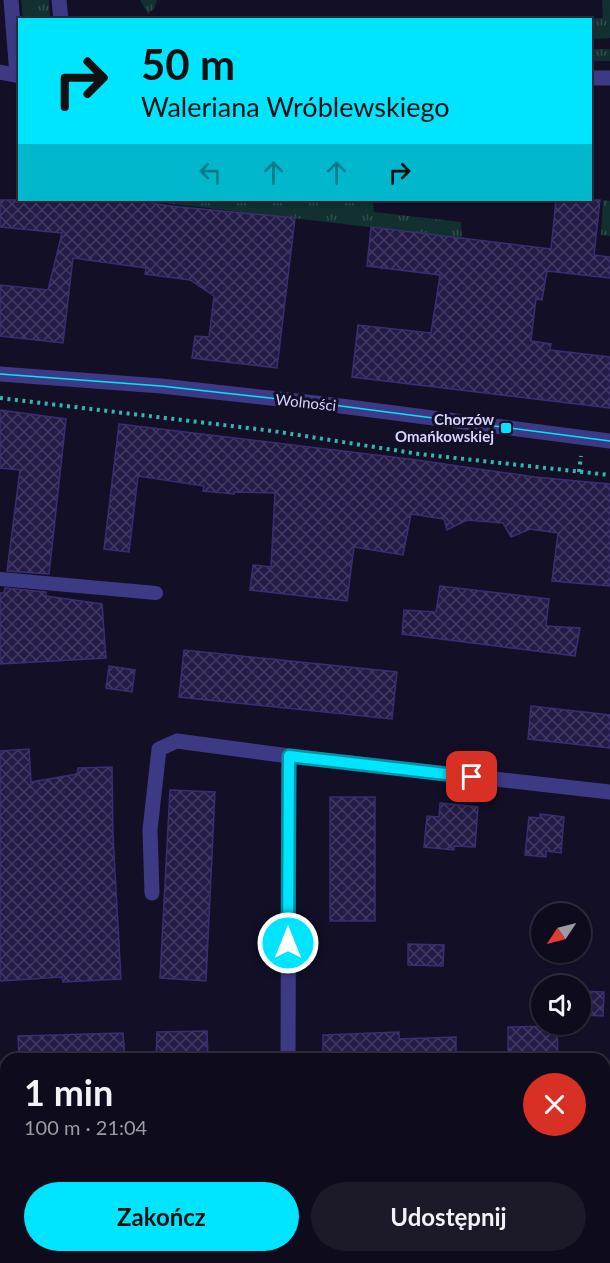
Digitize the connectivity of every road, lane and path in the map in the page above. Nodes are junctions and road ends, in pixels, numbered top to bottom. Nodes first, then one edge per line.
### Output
1 (11, 0) edge
2 (59, 0) edge
3 (61, 18) edge
4 (0, 72) edge
5 (18, 76) edge
6 (592, 78) edge
7 (610, 78) edge
8 (0, 374) edge
9 (0, 398) edge
10 (610, 441) edge
11 (610, 475) edge
12 (0, 579) edge
13 (156, 594) dead end
14 (289, 756) junction
15 (610, 792) edge
16 (152, 893) dead end
17 (288, 1053) edge

1 - 5 street
2 - 3 street
4 - 5 street
6 - 7 street
8 - 10 street, Wolności
9 - 11 path
12 - 13 lane
14 - 15 street
14 - 16 street
14 - 17 street

